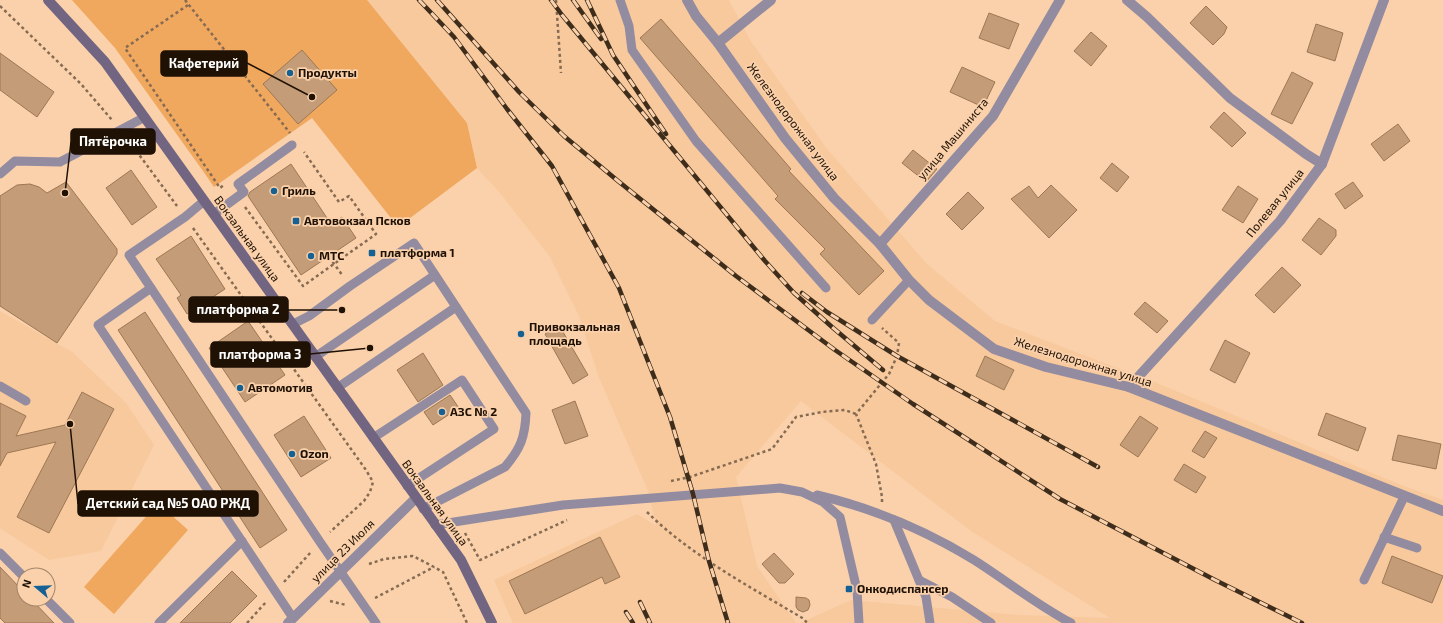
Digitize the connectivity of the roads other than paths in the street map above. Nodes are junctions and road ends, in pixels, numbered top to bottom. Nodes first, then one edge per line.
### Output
1 (48, 0) edge
2 (620, 0) edge
3 (687, 0) edge
4 (771, 0) edge
5 (1060, 0) edge
6 (1127, 0) edge
7 (1384, 0) edge
8 (718, 43) junction
9 (146, 117) junction
10 (293, 141) road end
11 (1322, 164) junction
12 (0, 174) edge
13 (204, 200) junction
14 (214, 214) junction
15 (880, 244) junction
16 (434, 275) junction
17 (909, 280) junction
18 (151, 288) junction
19 (826, 288) dead end
20 (456, 307) junction
21 (872, 320) road end
22 (293, 324) junction
23 (315, 357) junction
24 (0, 386) edge
25 (1129, 387) junction
26 (337, 388) junction
27 (26, 401) dead end
28 (373, 438) junction
29 (407, 486) junction
30 (802, 492) junction
31 (1404, 497) junction
32 (416, 498) junction
33 (423, 509) junction
34 (1443, 512) edge
35 (894, 520) junction
36 (435, 525) junction
37 (1384, 537) junction
38 (242, 541) junction
39 (1417, 548) dead end
40 (0, 553) edge
41 (16, 569) edge
42 (340, 572) junction
43 (919, 580) junction
44 (1364, 580) dead end
45 (54, 607) edge
46 (290, 621) edge
47 (70, 623) edge
48 (159, 623) edge
49 (376, 623) edge
50 (492, 623) edge
51 (859, 623) edge
52 (930, 623) edge
53 (991, 623) edge
54 (1071, 623) edge

1 - 9 main road, Вокзальная улица
2 - 19 lane
3 - 8 street, Железнодорожная улица
4 - 8 street
5 - 15 street, улица Машиниста
6 - 11 street
7 - 11 street, Полевая улица
8 - 15 street, Железнодорожная улица
9 - 12 lane
9 - 13 main road, Вокзальная улица
10 - 14 lane
11 - 25 street, Полевая улица
13 - 14 main road, Вокзальная улица
13 - 18 lane
14 - 22 main road, Вокзальная улица
15 - 17 street, Железнодорожная улица
16 - 20 lane
16 - 22 lane
16 - 23 lane
17 - 21 lane
17 - 25 street, Железнодорожная улица
18 - 38 lane
18 - 42 lane
20 - 26 lane
20 - 33 lane
22 - 23 main road, Вокзальная улица
23 - 26 main road, Вокзальная улица
24 - 27 lane
25 - 31 street, Железнодорожная улица
26 - 28 main road, Вокзальная улица
28 - 29 main road, Вокзальная улица
28 - 29 lane
29 - 32 main road, Вокзальная улица
30 - 35 lane
30 - 36 lane
30 - 51 lane
31 - 34 street, Железнодорожная улица
31 - 37 lane
32 - 33 main road, Вокзальная улица
32 - 42 street, улица 23 Июля
33 - 36 main road, Вокзальная улица
35 - 43 lane
35 - 54 lane
36 - 50 main road, Вокзальная улица
37 - 39 lane
37 - 44 lane
38 - 46 lane
38 - 48 lane
40 - 41 lane
42 - 46 street, улица 23 Июля
42 - 49 lane
43 - 52 lane
43 - 53 lane
45 - 47 lane

